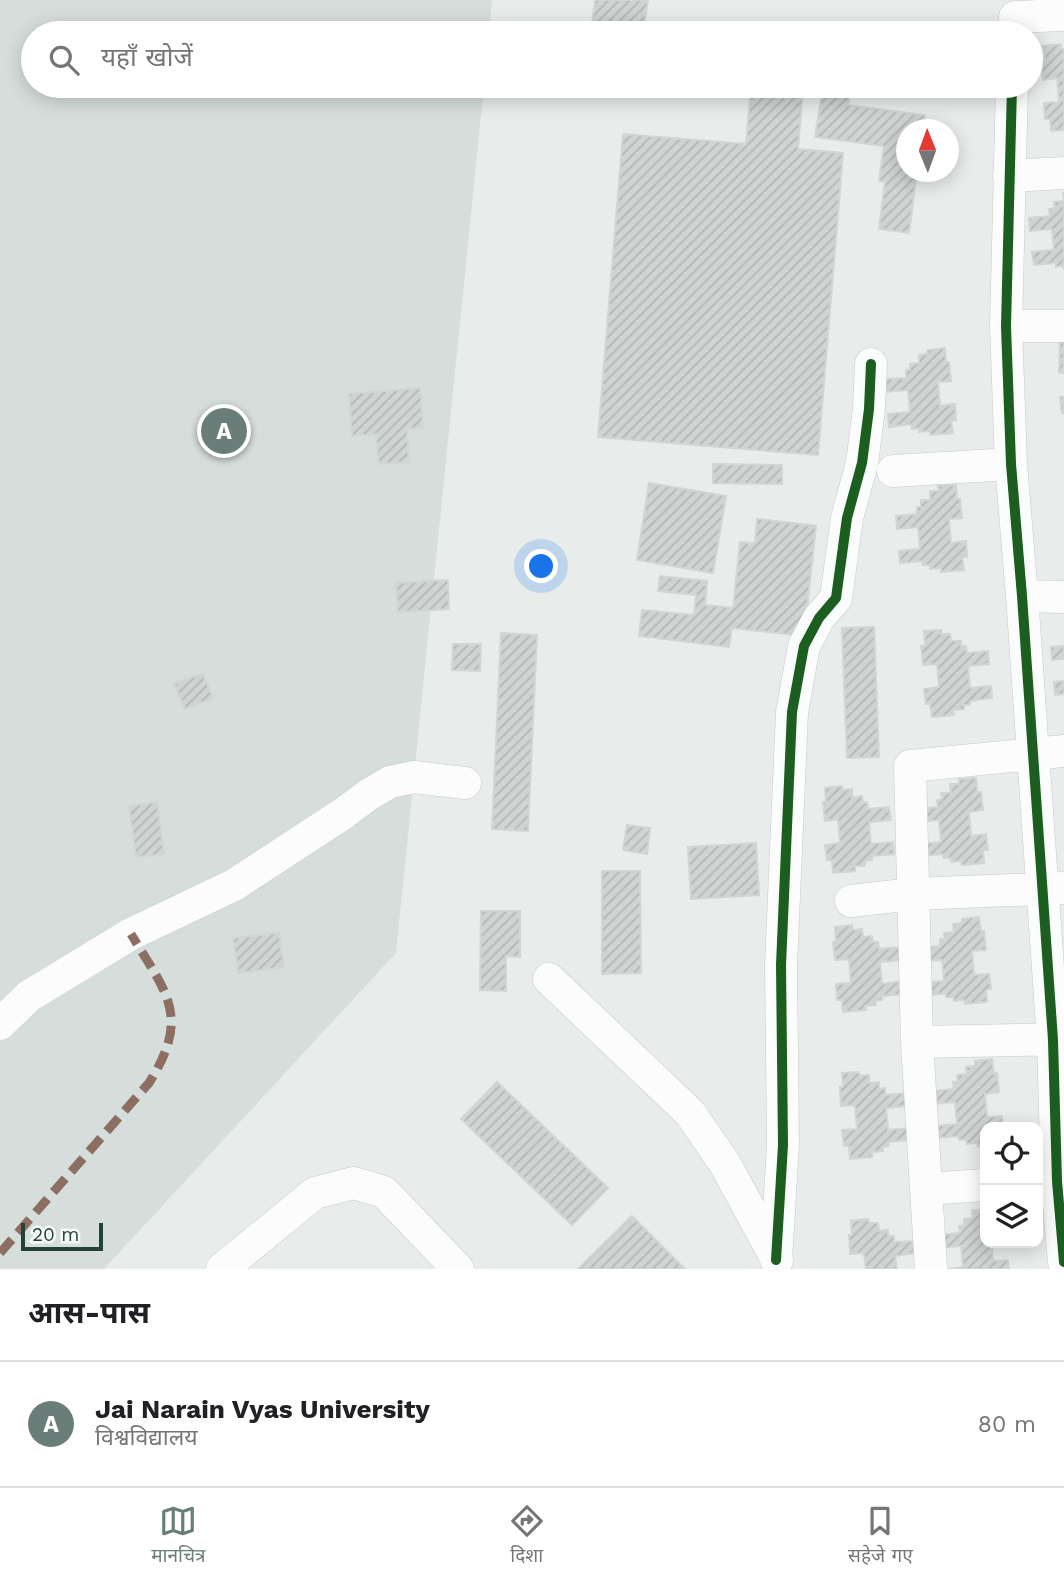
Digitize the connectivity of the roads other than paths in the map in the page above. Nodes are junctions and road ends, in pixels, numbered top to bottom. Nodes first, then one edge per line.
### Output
1 (1064, 15) edge
2 (1015, 17) edge
3 (1012, 98) edge
4 (1064, 173) edge
5 (1009, 176) junction
6 (1006, 326) junction
7 (1064, 326) edge
8 (871, 364) dead end
9 (1011, 464) junction
10 (893, 471) dead end
11 (1022, 596) junction
12 (1064, 597) edge
13 (1064, 751) edge
14 (1033, 754) junction
15 (465, 783) dead end
16 (1052, 888) edge
17 (913, 894) junction
18 (851, 901) dead end
19 (549, 979) dead end
20 (0, 1024) edge
21 (1058, 1040) edge
22 (917, 1042) junction
23 (1053, 1182) edge
24 (980, 1185) edge
25 (926, 1189) junction
26 (1064, 1262) edge
27 (781, 1264) edge
28 (222, 1269) edge
29 (458, 1269) edge
30 (931, 1269) edge

1 - 2 street
3 - 5 street
4 - 5 street
5 - 6 street
6 - 7 street
6 - 9 street
8 - 27 street
9 - 10 street
9 - 11 street
11 - 12 street
11 - 14 street
13 - 14 street
14 - 16 street
14 - 17 street
15 - 20 street
16 - 17 street
16 - 21 street
17 - 18 street
17 - 22 street
19 - 27 street
21 - 22 street
21 - 23 street
22 - 25 street
23 - 26 street
24 - 25 street
25 - 30 street
28 - 29 street

